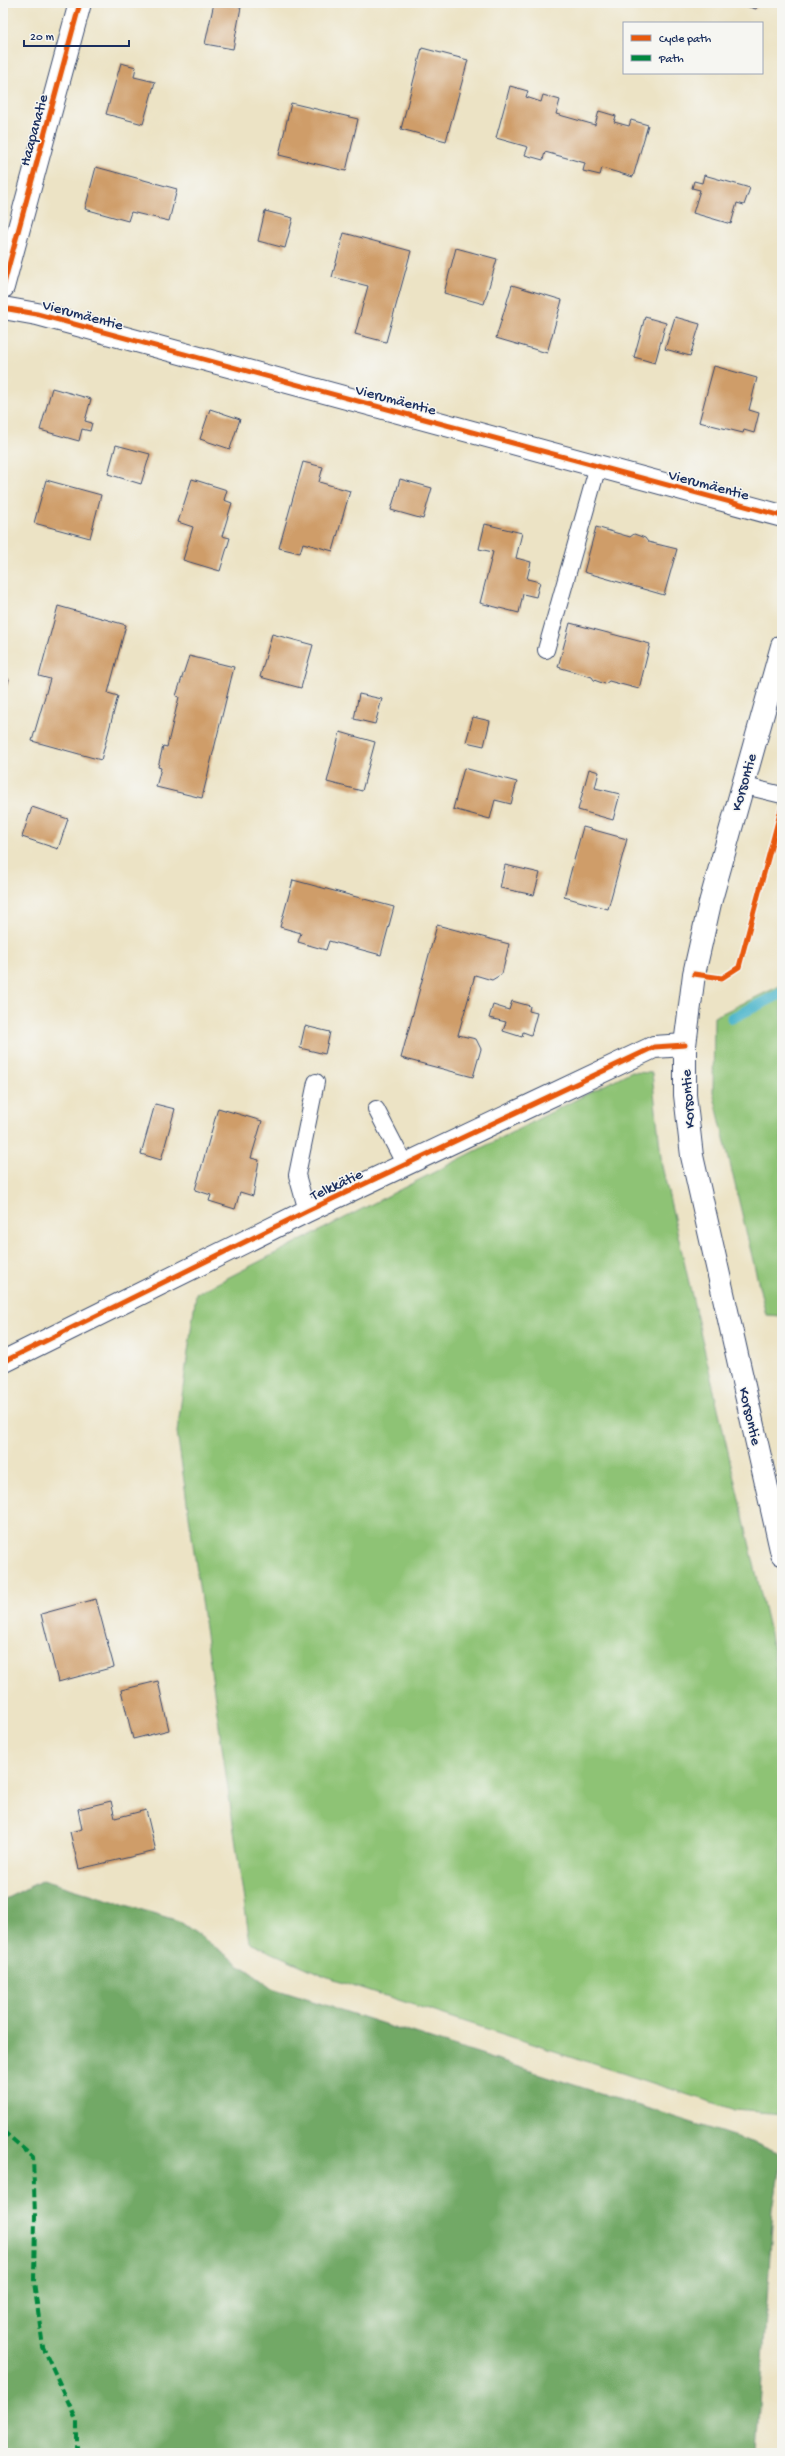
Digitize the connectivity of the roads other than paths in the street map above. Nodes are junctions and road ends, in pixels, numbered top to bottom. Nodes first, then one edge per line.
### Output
1 (80, 3) edge
2 (3, 287) edge
3 (3, 308) edge
4 (598, 466) junction
5 (782, 516) edge
6 (782, 646) edge
7 (546, 650) dead end
8 (741, 786) junction
9 (782, 795) edge
10 (685, 1044) junction
11 (316, 1082) dead end
12 (376, 1108) dead end
13 (405, 1165) junction
14 (307, 1211) junction
15 (3, 1362) edge
16 (782, 1554) edge

1 - 2 street, Haapanatie
3 - 4 street, Vierumäentie
4 - 5 street, Vierumäentie
4 - 7 lane
6 - 8 street, Korsontie
8 - 9 lane
8 - 10 street, Korsontie
10 - 13 street, Telkkätie
10 - 16 street, Korsontie
11 - 14 lane
12 - 13 lane
13 - 14 street, Telkkätie
14 - 15 street, Telkkätie

